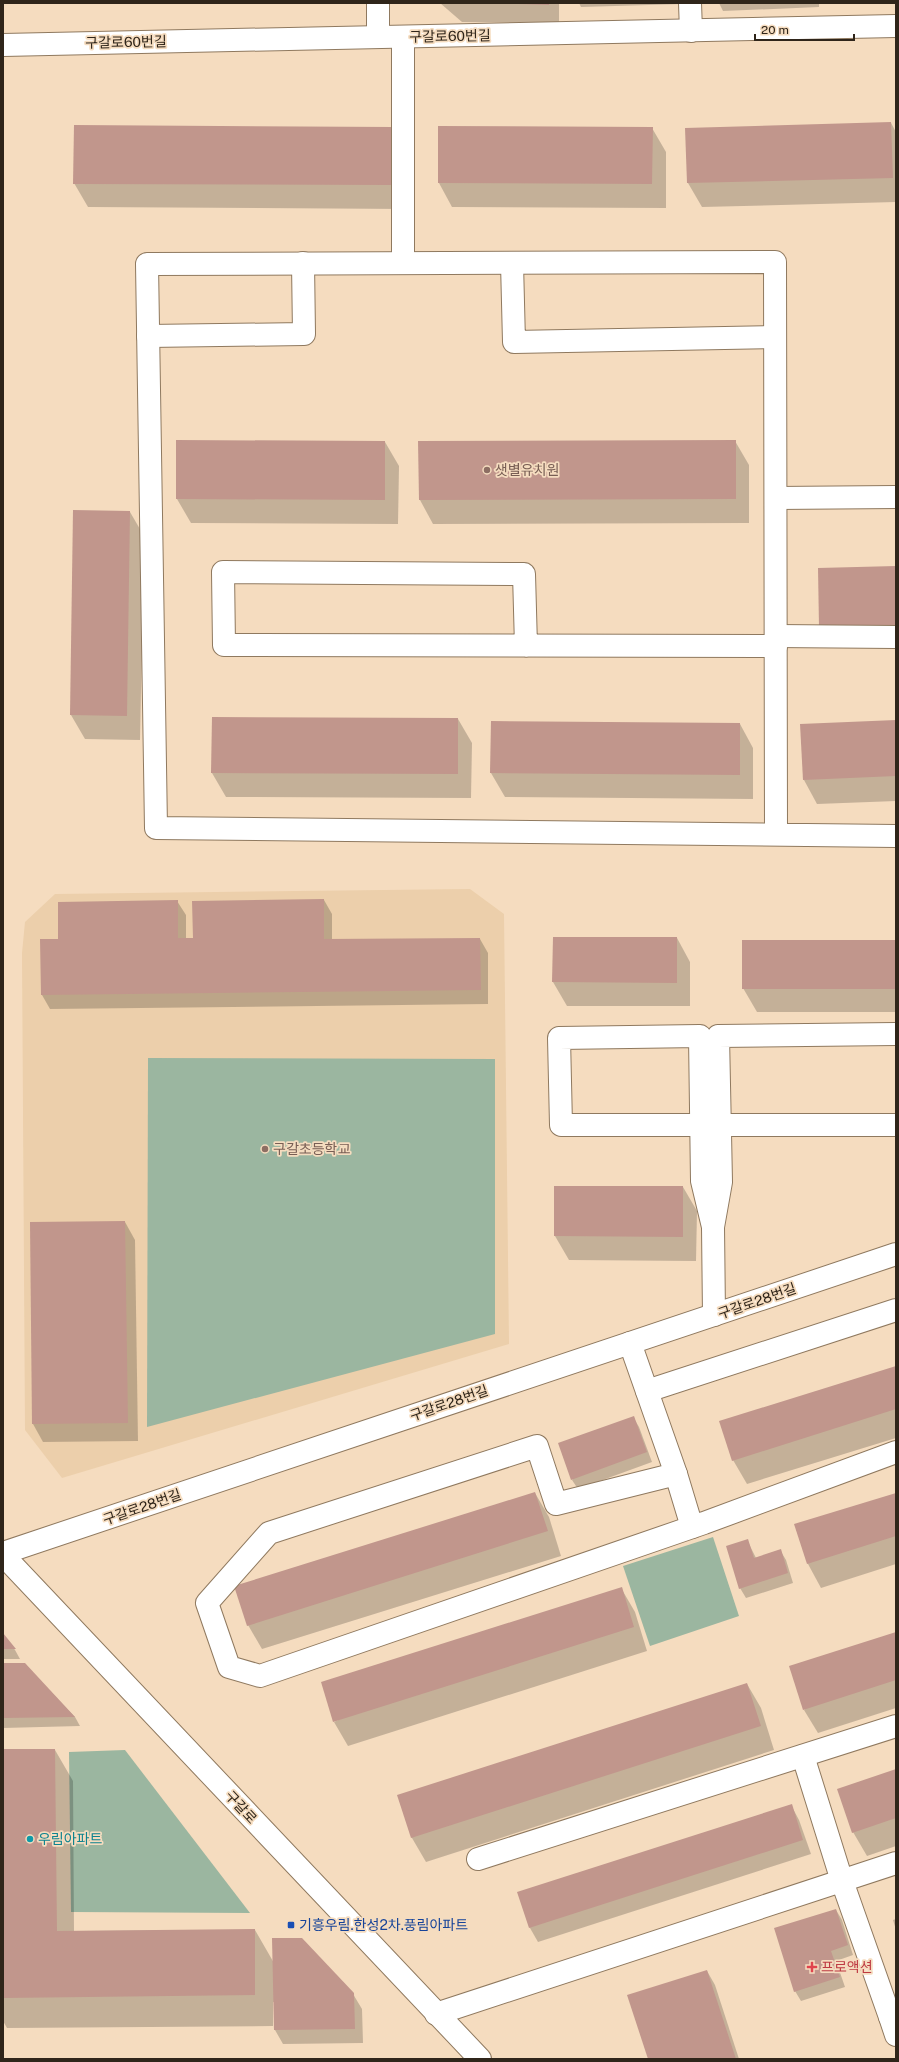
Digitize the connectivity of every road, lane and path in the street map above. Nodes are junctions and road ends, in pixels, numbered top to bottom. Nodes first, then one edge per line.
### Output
1 (378, 3) edge
2 (690, 3) edge
3 (896, 26) edge
4 (691, 31) junction
5 (378, 37) junction
6 (403, 37) junction
7 (3, 45) edge
8 (303, 263) junction
9 (402, 263) junction
10 (512, 263) junction
11 (148, 336) junction
12 (775, 337) junction
13 (896, 497) edge
14 (776, 498) junction
15 (896, 637) edge
16 (776, 641) junction
17 (526, 646) junction
18 (776, 834) junction
19 (896, 836) edge
20 (896, 1034) edge
21 (710, 1125) junction
22 (896, 1125) edge
23 (896, 1254) edge
24 (896, 1310) edge
25 (714, 1315) junction
26 (630, 1343) junction
27 (646, 1391) junction
28 (896, 1452) edge
29 (676, 1474) junction
30 (692, 1527) junction
31 (3, 1554) edge
32 (896, 1726) edge
33 (802, 1756) junction
34 (478, 1860) dead end
35 (896, 1863) edge
36 (842, 1881) junction
37 (436, 2014) junction
38 (894, 2022) edge
39 (480, 2059) edge

1 - 5 street
2 - 4 street
3 - 4 street, 구갈로60번길
4 - 6 street, 구갈로60번길
5 - 6 street, 구갈로60번길
5 - 7 street, 구갈로60번길
6 - 9 street
8 - 9 street
8 - 11 street
8 - 11 street
9 - 10 street
10 - 12 street
10 - 12 street
11 - 18 street
12 - 14 street
13 - 14 street
14 - 16 street
15 - 16 street
16 - 17 street
16 - 18 street
17 - 17 street
18 - 19 street
20 - 21 street
21 - 21 street
21 - 22 street
21 - 25 street
23 - 25 street, 구갈로28번길
24 - 27 street
25 - 26 street, 구갈로28번길
26 - 27 street
26 - 31 street, 구갈로28번길
27 - 29 street
28 - 30 street
29 - 30 street
29 - 30 street
31 - 37 street, 구갈로
32 - 33 street
33 - 34 street
33 - 36 street
35 - 36 street
36 - 37 street
36 - 38 street
37 - 39 street, 구갈로

